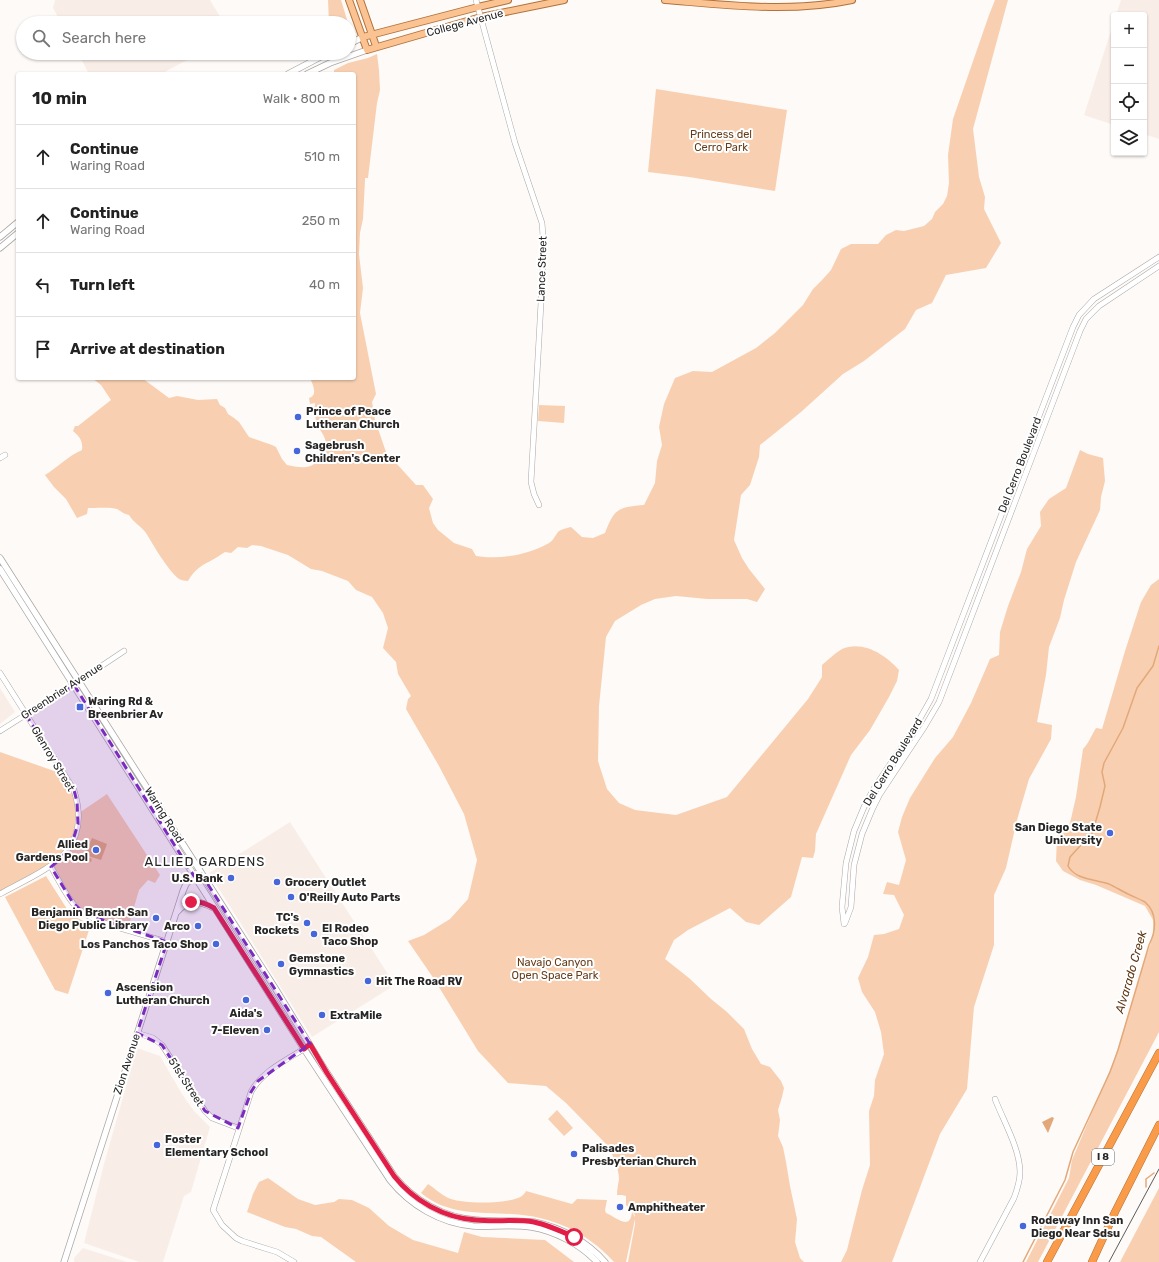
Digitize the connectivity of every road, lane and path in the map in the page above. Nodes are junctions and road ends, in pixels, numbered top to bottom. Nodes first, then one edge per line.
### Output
1 (349, 0) edge
2 (360, 0) edge
3 (476, 0) edge
4 (508, 0) edge
5 (564, 0) edge
6 (665, 0) edge
7 (852, 0) edge
8 (478, 7) junction
9 (355, 16) edge
10 (481, 18) junction
11 (356, 19) edge
12 (372, 34) junction
13 (363, 38) junction
14 (356, 41) edge
15 (376, 46) junction
16 (367, 50) junction
17 (356, 54) edge
18 (315, 60) edge
19 (339, 60) edge
20 (292, 72) edge
21 (311, 72) edge
22 (16, 224) edge
23 (16, 235) edge
24 (0, 236) edge
25 (0, 248) edge
26 (1159, 256) edge
27 (1159, 266) edge
28 (539, 505) dead end
29 (0, 558) edge
30 (0, 569) edge
31 (124, 650) dead end
32 (0, 673) edge
33 (79, 681) junction
34 (74, 685) junction
35 (26, 715) junction
36 (0, 731) edge
37 (51, 867) junction
38 (200, 872) junction
39 (194, 876) junction
40 (0, 894) edge
41 (214, 908) junction
42 (176, 914) junction
43 (167, 942) junction
44 (137, 1033) junction
45 (310, 1044) junction
46 (304, 1049) junction
47 (1159, 1053) edge
48 (995, 1099) dead end
49 (1159, 1126) edge
50 (238, 1128) junction
51 (64, 1262) edge
52 (294, 1262) edge
53 (597, 1262) edge
54 (605, 1262) edge
55 (980, 1262) edge
56 (1047, 1262) edge
57 (1092, 1262) edge

1 - 9 main road
2 - 12 main road
3 - 8 street, Lance Street
4 - 8 main road, College Avenue
5 - 10 main road, College Avenue
6 - 7 main road
8 - 10 street, Lance Street
8 - 12 main road, College Avenue
10 - 15 main road, College Avenue
10 - 28 street, Lance Street
11 - 13 main road
12 - 13 main road, College Avenue
12 - 15 main road
13 - 14 main road
13 - 16 main road
15 - 16 main road, College Avenue
16 - 17 main road
18 - 20 main road
19 - 21 main road
22 - 24 main road
23 - 25 main road
26 - 27 street, Del Cerro Boulevard
29 - 33 main road, Waring Road
30 - 34 main road, Waring Road
31 - 33 street, Greenbrier Avenue
32 - 35 street, Glenroy Street
33 - 34 street, Greenbrier Avenue
33 - 38 main road, Waring Road
34 - 35 street, Greenbrier Avenue
34 - 39 main road, Waring Road
35 - 36 street, Greenbrier Avenue
35 - 37 street, Glenroy Street
37 - 40 street
37 - 43 street
38 - 39 main road, Zion Avenue
38 - 45 main road, Waring Road
39 - 41 main road, Waring Road
39 - 42 main road, Zion Avenue
41 - 42 main road
41 - 46 main road, Waring Road
42 - 43 main road, Zion Avenue
43 - 44 main road, Zion Avenue
44 - 50 street, 51st Street
44 - 51 main road, Zion Avenue
45 - 46 street
45 - 54 main road, Waring Road
46 - 50 street
46 - 53 main road, Waring Road
47 - 56 highway, I 8
48 - 55 street
49 - 57 highway
50 - 52 street

